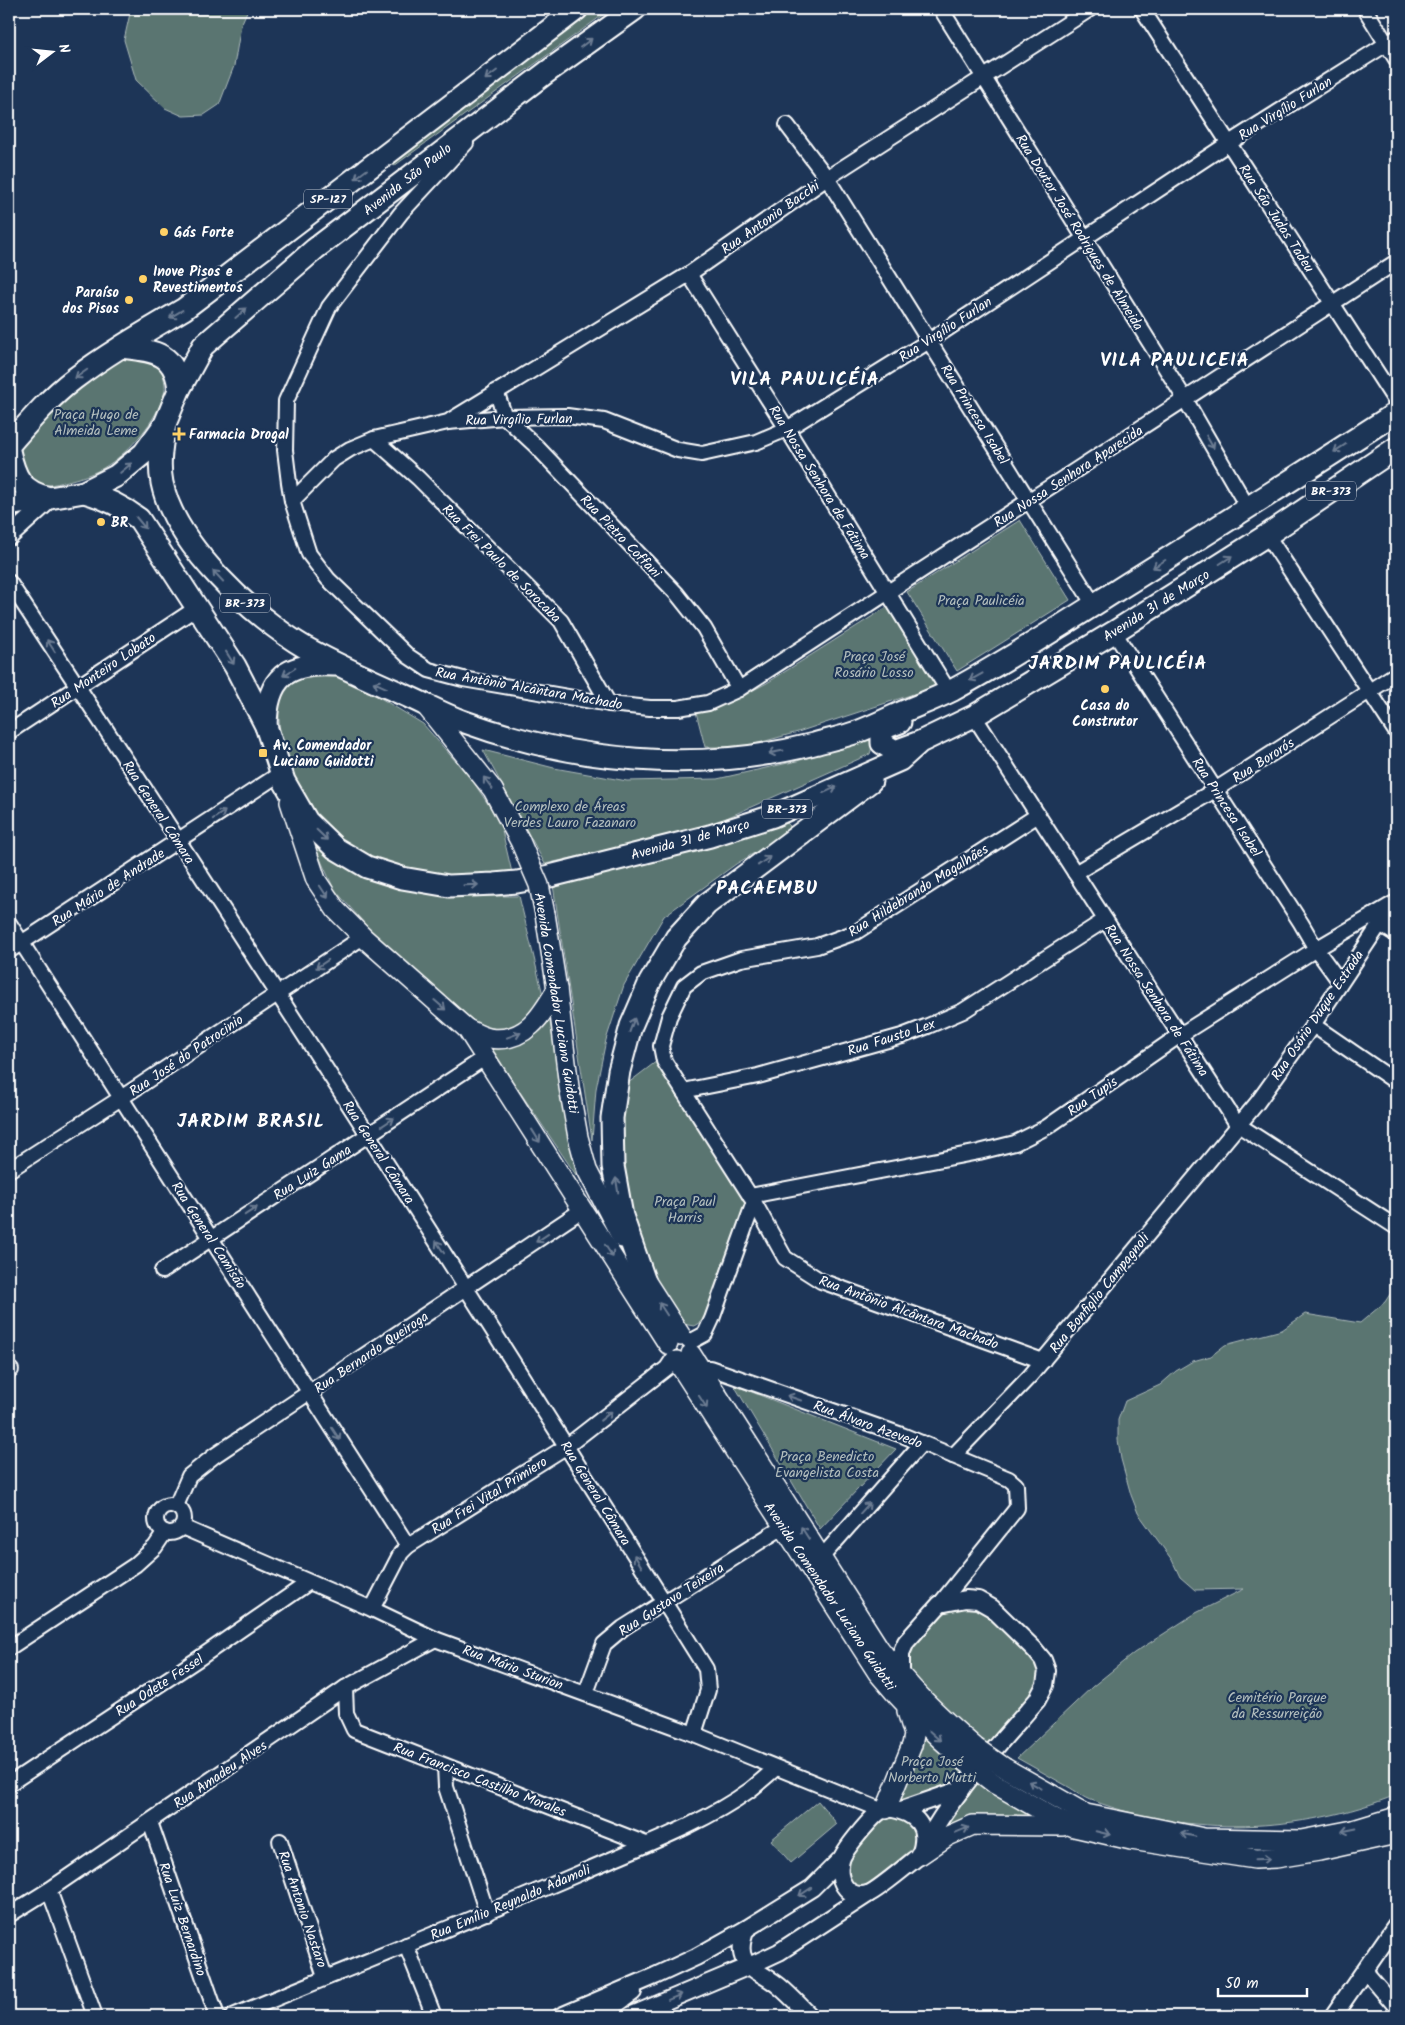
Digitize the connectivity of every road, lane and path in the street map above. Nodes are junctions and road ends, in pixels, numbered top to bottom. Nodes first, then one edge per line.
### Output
1 (578, 9) edge
2 (634, 9) edge
3 (941, 9) edge
4 (1090, 9) edge
5 (1142, 9) edge
6 (1366, 9) edge
7 (1392, 41) edge
8 (1396, 59) edge
9 (984, 77) junction
10 (495, 111) junction
11 (787, 125) dead end
12 (1229, 144) junction
13 (827, 178) junction
14 (1084, 238) junction
15 (1396, 262) edge
16 (688, 274) junction
17 (1333, 304) junction
18 (929, 341) junction
19 (121, 347) junction
20 (179, 390) junction
21 (496, 391) junction
22 (1185, 400) junction
23 (1396, 402) edge
24 (1396, 413) edge
25 (505, 417) junction
26 (448, 422) junction
27 (165, 424) junction
28 (787, 429) junction
29 (1367, 432) junction
30 (374, 439) junction
31 (9, 445) edge
32 (9, 451) edge
33 (1387, 453) edge
34 (84, 492) junction
35 (51, 497) junction
36 (1030, 500) junction
37 (292, 501) junction
38 (9, 505) edge
39 (1248, 508) junction
40 (1267, 535) junction
41 (9, 537) edge
42 (9, 582) edge
43 (888, 592) junction
44 (1094, 605) junction
45 (198, 607) junction
46 (1114, 632) junction
47 (999, 664) junction
48 (336, 665) junction
49 (1396, 674) edge
50 (78, 687) junction
51 (740, 689) junction
52 (1370, 691) junction
53 (948, 692) junction
54 (425, 704) junction
55 (609, 704) junction
56 (974, 716) junction
57 (266, 726) junction
58 (9, 732) edge
59 (1396, 732) edge
60 (927, 738) junction
61 (900, 760) junction
62 (282, 777) junction
63 (1215, 790) junction
64 (1038, 815) junction
65 (178, 842) junction
66 (1075, 873) junction
67 (1396, 904) edge
68 (1105, 920) junction
69 (9, 923) edge
70 (1380, 924) junction
71 (1396, 934) edge
72 (363, 937) junction
73 (21, 943) junction
74 (1316, 949) junction
75 (9, 950) edge
76 (1340, 982) junction
77 (557, 990) junction
78 (277, 994) junction
79 (1313, 1025) junction
80 (467, 1029) junction
81 (1180, 1035) junction
82 (661, 1046) joint
83 (486, 1057) junction
84 (1396, 1082) edge
85 (683, 1091) junction
86 (121, 1098) junction
87 (1237, 1124) junction
88 (368, 1135) junction
89 (9, 1170) edge
90 (752, 1199) junction
91 (582, 1210) junction
92 (1396, 1227) edge
93 (211, 1238) junction
94 (162, 1271) dead end
95 (645, 1282) junction
96 (466, 1288) junction
97 (683, 1352) junction
98 (1043, 1361) junction
99 (310, 1393) junction
100 (922, 1444) junction
101 (567, 1446) junction
102 (953, 1456) junction
103 (176, 1506) junction
104 (182, 1527) junction
105 (783, 1527) junction
106 (165, 1532) junction
107 (408, 1546) junction
108 (821, 1558) junction
109 (308, 1583) junction
110 (664, 1602) junction
111 (940, 1604) junction
112 (372, 1609) junction
113 (435, 1639) junction
114 (906, 1642) junction
115 (9, 1648) edge
116 (880, 1648) junction
117 (901, 1678) junction
118 (345, 1688) junction
119 (586, 1693) junction
120 (906, 1707) junction
121 (694, 1734) junction
122 (970, 1754) junction
123 (445, 1766) junction
124 (776, 1768) junction
125 (9, 1784) edge
126 (962, 1788) junction
127 (849, 1797) junction
128 (889, 1810) junction
129 (1396, 1817) edge
130 (150, 1822) junction
131 (868, 1824) junction
132 (1074, 1827) junction
133 (1396, 1834) edge
134 (280, 1841) dead end
135 (646, 1844) junction
136 (922, 1852) junction
137 (841, 1859) junction
138 (49, 1890) junction
139 (868, 1894) junction
140 (487, 1913) junction
141 (9, 1915) edge
142 (1396, 1925) edge
143 (746, 1929) junction
144 (406, 1945) junction
145 (779, 1952) junction
146 (750, 1966) junction
147 (1365, 1970) junction
148 (655, 1976) junction
149 (326, 1977) junction
150 (777, 1985) junction
151 (1396, 2007) edge
152 (95, 2016) edge
153 (217, 2016) edge
154 (233, 2016) edge
155 (434, 2016) edge
156 (561, 2016) edge
157 (592, 2016) edge
158 (630, 2016) edge
159 (810, 2016) edge
160 (1333, 2016) edge

1 -> 19 main road, SP-127
10 -> 2 main road, Avenida São Paulo / SP-127
3 - 9 street, Rua Doutor José Rodrigues de Almeida
4 - 9 street, Rua Antonio Bacchi
5 - 12 street, Rua São Judas Tadeu
6 - 7 street
7 - 8 street
7 - 12 street, Rua Virgílio Furlan
9 - 13 street, Rua Antonio Bacchi
9 - 14 street, Rua Doutor José Rodrigues de Almeida
20 -> 10 main road, Avenida São Paulo / SP-127
10 - 37 street, Rua Antônio Alcântara Machado
11 - 13 street, Rua Princesa Isabel
12 - 14 street, Rua Virgílio Furlan
12 - 17 street, Rua São Judas Tadeu
13 - 16 street, Rua Antonio Bacchi
13 - 18 street, Rua Princesa Isabel
14 - 18 street, Rua Virgílio Furlan
14 - 22 street, Rua Doutor José Rodrigues de Almeida
15 - 17 street, Rua Nossa Senhora Aparecida
16 - 21 street, Rua Antonio Bacchi
16 - 28 street, Rua Nossa Senhora de Fátima
17 - 22 street, Rua Nossa Senhora Aparecida
17 - 23 street, Rua São Judas Tadeu
18 - 28 street, Rua Virgílio Furlan
18 - 36 street, Rua Princesa Isabel
19 - 20 main road
19 -> 31 main road, SP-127
20 - 27 main road, SP-127
21 - 25 street, Rua Pietro Coffani
21 - 26 street, Rua Antonio Bacchi
22 - 36 street, Rua Nossa Senhora Aparecida
22 -> 39 street, Rua Doutor José Rodrigues de Almeida
24 - 29 main road, BR-373
25 - 26 street, Rua Virgílio Furlan
25 - 28 street, Rua Virgílio Furlan
25 - 51 street, Rua Pietro Coffani
26 - 30 street, Rua Virgílio Furlan
34 -> 27 main road, SP-127
48 -> 27 main road, Avenida Comendador Luciano Guidotti / BR-373
28 - 43 street, Rua Nossa Senhora de Fátima
29 - 33 main road
29 -> 39 main road, BR-373
30 - 37 street, Rua Virgílio Furlan
30 - 55 street, Rua Frei Paulo de Sorocaba
32 - 35 main road
33 - 40 main road, Avenida 31 de Março / BR-373
34 - 35 main road, SP-127
34 -> 45 main road, Avenida Comendador Luciano Guidotti / BR-373
35 - 38 main road, SP-127
35 - 41 street
36 - 43 street, Rua Nossa Senhora Aparecida
36 - 44 street, Rua Princesa Isabel
37 - 55 street, Rua Antônio Alcântara Machado
39 -> 44 main road, BR-373
46 -> 40 main road, Avenida 31 de Março / BR-373
40 - 52 street
50 -> 42 street, Rua General Câmara
43 - 51 street, Rua Nossa Senhora Aparecida
43 - 53 street, Rua Nossa Senhora de Fátima
44 - 47 main road, BR-373
45 - 50 street, Rua Monteiro Lobato
45 -> 57 main road, Avenida Comendador Luciano Guidotti / BR-373
46 - 56 main road, Avenida 31 de Março / BR-373
46 - 63 street, Rua Princesa Isabel
47 -> 53 main road, BR-373
47 - 60 main road
54 -> 48 main road, Avenida Comendador Luciano Guidotti / BR-373
48 -> 57 main road
49 - 52 street, Rua Bororós
50 - 58 street, Rua Monteiro Lobato
50 - 65 street, Rua General Câmara
51 - 55 street, Rua Antônio Alcântara Machado
52 - 59 street
52 - 63 street, Rua Bororós
53 -> 54 main road, BR-373
53 - 60 main road
77 -> 54 main road, Avenida Comendador Luciano Guidotti, bridge
56 - 60 main road, Avenida 31 de Março / BR-373
56 - 64 street, Rua Nossa Senhora de Fátima
57 - 62 main road, Avenida Comendador Luciano Guidotti / BR-373
60 - 61 main road, Avenida 31 de Março / BR-373
62 -> 61 main road, Avenida 31 de Março / BR-373
95 -> 61 main road
65 -> 62 street, Rua Mário de Andrade
62 -> 72 main road, Avenida Comendador Luciano Guidotti
63 - 66 street, Rua Bororós
63 - 74 street, Rua Princesa Isabel
64 - 66 street, Rua Nossa Senhora de Fátima
64 - 82 street, Rua Hildebrando Magalhães
65 - 73 street, Rua Mário de Andrade
65 - 78 street, Rua General Câmara
66 - 68 street, Rua Nossa Senhora de Fátima
67 - 70 street, Rua Osório Duque Estrada
67 - 74 street, Rua Tupis
68 - 81 street, Rua Nossa Senhora de Fátima
68 - 85 street, Rua Fausto Lex
69 - 73 street, Rua General Camisão
70 - 71 street
70 - 76 street, Rua Osório Duque Estrada
72 -> 78 street, Rua José do Patrocinio
72 -> 80 main road, Avenida Comendador Luciano Guidotti
73 - 75 street, Rua Mário de Andrade
73 - 86 street, Rua General Camisão
74 - 76 street, Rua Princesa Isabel
74 - 81 street, Rua Tupis
76 - 79 street, Rua Osório Duque Estrada
80 -> 77 main road
77 - 95 main road, Avenida Comendador Luciano Guidotti
78 - 86 street, Rua José do Patrocinio
78 - 88 street, Rua General Câmara
79 - 84 street
79 - 87 street, Rua Osório Duque Estrada
80 - 83 main road, Avenida Comendador Luciano Guidotti
81 - 87 street, Rua Nossa Senhora de Fátima
81 - 90 street, Rua Tupis
82 - 85 street, Rua Antônio Alcântara Machado
88 -> 83 street, Rua Luiz Gama
83 -> 91 main road, Avenida Comendador Luciano Guidotti
85 - 90 street, Rua Antônio Alcântara Machado
86 - 89 street, Rua José do Patrocinio
86 - 93 street, Rua General Camisão
87 - 92 street, Rua Nossa Senhora de Fátima
87 - 98 street, Rua Bonfiglio Campagnoli
93 -> 88 street, Rua Luiz Gama
96 -> 88 street, Rua General Câmara
90 - 97 street, Rua Frei Vital Primiero
90 - 98 street, Rua Antônio Alcântara Machado
91 -> 96 street, Rua Bernardo Queiroga
91 -> 97 main road, Avenida Comendador Luciano Guidotti
93 - 94 street, Rua Luiz Gama
93 - 99 street, Rua General Camisão
97 -> 95 main road, Avenida Comendador Luciano Guidotti
96 - 99 street, Rua Bernardo Queiroga
96 - 101 street, Rua General Câmara
100 -> 97 street, Rua Álvaro Azevedo
101 -> 97 street, Rua Frei Vital Primiero
97 -> 105 main road, Avenida Comendador Luciano Guidotti
108 -> 97 main road, Avenida Comendador Luciano Guidotti
98 - 102 street, Rua Bonfiglio Campagnoli
99 - 103 street, Rua Bernardo Queiroga
99 -> 107 street, Rua General Camisão
100 - 102 street, Rua Álvaro Azevedo
108 -> 100 street
101 - 107 street, Rua Frei Vital Primiero
110 -> 101 street, Rua General Câmara
102 - 111 street, Rua Álvaro Azevedo
103 - 104 street
103 - 106 street
104 - 106 street
104 - 109 street, Rua Mário Sturion
105 - 110 street, Rua Gustavo Teixeira
105 - 120 main road, Avenida Comendador Luciano Guidotti
106 - 115 street
107 - 112 street, Rua Frei Vital Primiero
108 - 116 main road, Avenida Comendador Luciano Guidotti
109 - 112 street, Rua Mário Sturion
109 - 125 street, Rua Odete Fessel
110 - 119 street, Rua Gustavo Teixeira
110 - 121 street, Rua General Câmara
111 - 114 street
111 - 126 street
112 - 113 street, Rua Mário Sturion
113 - 118 street, Rua Amadeu Alves
113 - 119 street, Rua Mário Sturion
114 - 116 street
114 - 117 street
116 - 117 main road, Avenida Comendador Luciano Guidotti
117 - 122 main road, Avenida Comendador Luciano Guidotti
118 - 123 street, Rua Francisco Castilho Morales
118 - 130 street, Rua Amadeu Alves
119 - 121 street, Rua Mário Sturion
120 -> 122 main road, Avenida Comendador Luciano Guidotti
120 - 128 main road
121 - 124 street, Rua Mário Sturion
129 -> 122 main road, Avenida Comendador Luciano Guidotti, bridge
122 - 132 main road, Avenida Comendador Luciano Guidotti, bridge
123 - 135 street, Rua Francisco Castilho Morales
123 - 140 street
124 - 127 street, Rua Mário Sturion
124 - 135 street, Rua Emílio Reynaldo Adamoli
126 - 128 street
126 - 136 street
127 - 128 street, Rua Mário Sturion
127 - 131 street, Rua Mário Sturion
128 - 131 street
128 - 136 street
130 - 138 street, Rua Amadeu Alves
130 - 153 street, Rua Luiz Bernardino
131 - 137 street
132 -> 133 main road, Avenida Comendador Luciano Guidotti
136 -> 132 main road
134 - 149 street, Rua Antonio Nastaro
135 - 140 street, Rua Emílio Reynaldo Adamoli
136 - 139 street
137 - 139 street
137 -> 143 street
138 - 141 street, Rua Amadeu Alves
138 - 152 street
139 - 145 street
140 - 144 street, Rua Emílio Reynaldo Adamoli
142 - 147 street
143 - 146 street
143 - 148 street
144 - 149 street, Rua Emílio Reynaldo Adamoli
144 - 155 street
145 - 146 street
145 - 150 street
146 - 150 street
158 -> 146 street
147 - 151 street
147 - 160 street
148 - 156 street
148 - 157 street
149 - 154 street, Rua Emílio Reynaldo Adamoli
150 - 159 street

